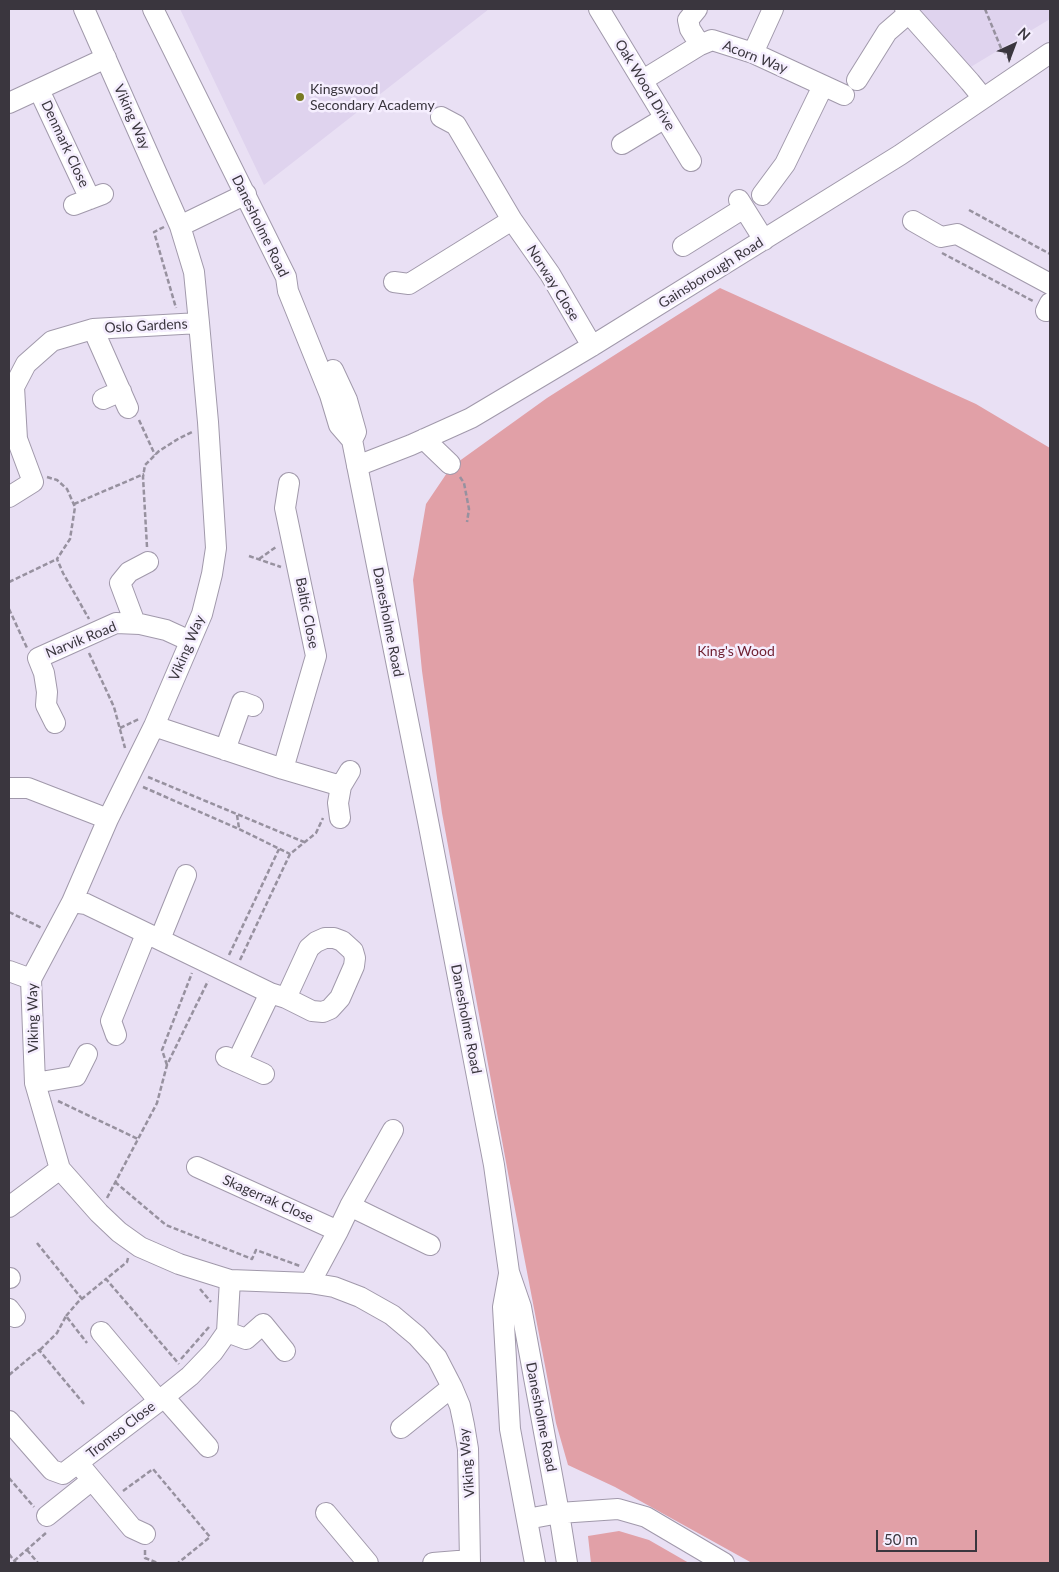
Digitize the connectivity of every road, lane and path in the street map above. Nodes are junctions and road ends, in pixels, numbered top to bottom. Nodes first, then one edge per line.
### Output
1 (84, 9) edge
2 (153, 9) edge
3 (697, 9) edge
4 (773, 9) edge
5 (985, 9) edge
6 (604, 10) edge
7 (907, 11) edge
8 (700, 45) junction
9 (753, 53) junction
10 (1050, 53) edge
11 (1008, 57) dead end
12 (106, 58) junction
13 (643, 80) junction
14 (857, 80) dead end
15 (823, 86) junction
16 (40, 90) junction
17 (844, 95) dead end
18 (983, 98) junction
19 (9, 102) edge
20 (441, 117) dead end
21 (665, 118) junction
22 (622, 144) dead end
23 (691, 161) dead end
24 (246, 194) junction
25 (762, 195) dead end
26 (89, 199) dead end
27 (969, 210) dead end
28 (512, 220) junction
29 (913, 221) dead end
30 (179, 223) junction
31 (764, 240) junction
32 (940, 244) junction
33 (683, 246) dead end
34 (1050, 254) edge
35 (394, 282) dead end
36 (1050, 284) edge
37 (1048, 308) edge
38 (190, 323) junction
39 (93, 329) junction
40 (592, 346) junction
41 (12, 386) edge
42 (118, 399) joint
43 (198, 429) dead end
44 (424, 439) junction
45 (155, 455) junction
46 (450, 464) joint
47 (357, 466) junction
48 (29, 471) junction
49 (144, 474) junction
50 (289, 483) dead end
51 (9, 497) edge
52 (74, 504) junction
53 (467, 522) dead end
54 (249, 556) dead end
55 (57, 559) junction
56 (148, 562) joint
57 (299, 573) junction
58 (9, 582) edge
59 (9, 609) edge
60 (135, 623) junction
61 (89, 635) junction
62 (190, 641) junction
63 (38, 658) junction
64 (253, 706) dead end
65 (55, 723) dead end
66 (154, 726) junction
67 (225, 750) junction
68 (283, 770) junction
69 (131, 773) junction
70 (9, 788) edge
71 (342, 794) joint
72 (237, 815) junction
73 (108, 819) junction
74 (239, 829) junction
75 (305, 842) junction
76 (279, 849) junction
77 (290, 854) junction
78 (186, 874) dead end
79 (72, 902) junction
80 (9, 912) edge
81 (54, 933) junction
82 (153, 936) junction
83 (217, 967) junction
84 (9, 971) edge
85 (31, 979) junction
86 (116, 1036) dead end
87 (87, 1054) dead end
88 (167, 1065) junction
89 (264, 1074) dead end
90 (38, 1092) junction
91 (393, 1130) dead end
92 (138, 1139) junction
93 (60, 1168) junction
94 (197, 1168) dead end
95 (115, 1182) junction
96 (350, 1206) junction
97 (9, 1207) edge
98 (99, 1213) junction
99 (338, 1231) junction
100 (134, 1242) junction
101 (37, 1243) dead end
102 (430, 1245) dead end
103 (509, 1272) junction
104 (313, 1277) junction
105 (106, 1279) junction
106 (230, 1280) junction
107 (198, 1286) dead end
108 (82, 1299) junction
109 (66, 1316) junction
110 (221, 1326) junction
111 (101, 1332) joint
112 (39, 1350) junction
113 (285, 1351) dead end
114 (180, 1369) junction
115 (9, 1375) edge
116 (452, 1387) junction
117 (162, 1399) junction
118 (84, 1404) dead end
119 (9, 1421) edge
120 (401, 1428) dead end
121 (208, 1446) dead end
122 (78, 1464) junction
123 (92, 1480) junction
124 (110, 1502) junction
125 (326, 1513) dead end
126 (560, 1513) junction
127 (47, 1516) dead end
128 (527, 1519) junction
129 (145, 1534) dead end
130 (26, 1550) dead end
131 (9, 1554) edge
132 (470, 1562) edge
133 (16, 1563) edge
134 (38, 1563) edge
135 (178, 1563) edge
136 (368, 1563) edge
137 (433, 1563) edge
138 (534, 1563) edge
139 (567, 1563) edge
140 (724, 1563) edge

1 - 12 street, Viking Way
2 - 24 street, Danesholme Road
3 - 8 street
4 - 9 street
5 - 11 path
6 - 13 street, Oak Wood Drive
7 - 14 street
7 - 18 street
8 - 9 street, Acorn Way
8 - 13 street, Acorn Way
9 - 15 street, Acorn Way
10 - 18 street, Gainsborough Road
12 - 16 street, Denmark Close
12 - 30 street, Viking Way
13 - 21 street, Oak Wood Drive
15 - 17 street, Acorn Way
15 - 25 street
16 - 19 street, Denmark Close
16 - 26 street, Denmark Close
18 - 31 street, Gainsborough Road
20 - 28 street, Norway Close
21 - 22 street
21 - 23 street, Oak Wood Drive
24 - 30 street
24 - 47 street, Danesholme Road
27 - 34 path
28 - 35 street
28 - 40 street, Norway Close
29 - 32 street
30 - 38 street, Viking Way
30 - 38 path
31 - 33 street
31 - 40 street, Gainsborough Road
32 - 36 street
32 - 37 path
38 - 39 street, Oslo Gardens
38 - 62 street, Viking Way
39 - 41 street, Oslo Gardens
39 - 42 street, Oslo Gardens
40 - 44 street, Gainsborough Road
41 - 48 street, Oslo Gardens
42 - 45 path
43 - 45 path
44 - 46 street
44 - 47 street, Gainsborough Road
45 - 49 path
46 - 53 path
47 - 103 street, Danesholme Road
48 - 51 street
48 - 52 path
49 - 52 path
49 - 56 path
50 - 57 street, Baltic Close
52 - 55 path
54 - 57 path
55 - 58 path
55 - 61 path
56 - 60 street
57 - 68 street, Baltic Close
59 - 63 path
60 - 61 street, Narvik Road
60 - 62 street, Narvik Road
61 - 63 street, Narvik Road
61 - 69 path
62 - 66 street, Viking Way
63 - 65 street, Narvik Road
64 - 67 street
66 - 67 street
66 - 69 street, Viking Way
67 - 68 street
68 - 71 street
69 - 72 path
69 - 73 street, Viking Way
69 - 74 path
70 - 73 street
71 - 75 path
72 - 74 path
72 - 75 path
73 - 79 street, Viking Way
74 - 76 path
75 - 77 path
76 - 77 path
76 - 83 path
77 - 83 path
78 - 82 street
79 - 81 street, Viking Way
79 - 82 street
80 - 81 path
81 - 85 street, Viking Way
82 - 83 street
82 - 86 street
83 - 88 path
83 - 88 path
83 - 89 street
84 - 85 street
85 - 90 street, Viking Way
87 - 90 street
88 - 92 path
90 - 92 path
90 - 93 street, Viking Way
91 - 96 street
92 - 95 path
93 - 97 street
93 - 98 street, Viking Way
94 - 99 street, Skagerrak Close
95 - 98 path
95 - 104 path
96 - 99 street
96 - 102 street
98 - 100 street, Viking Way
99 - 104 street
100 - 105 path
100 - 106 street, Viking Way
101 - 108 path
103 - 126 street, Danesholme Road
103 - 128 street, Danesholme Road
104 - 106 street, Viking Way
104 - 116 street, Viking Way
105 - 108 path
105 - 114 path
106 - 110 street
107 - 110 path
108 - 109 path
109 - 111 path
109 - 112 path
110 - 113 street
110 - 114 path
110 - 114 street, Tromso Close
111 - 117 street
112 - 115 path
112 - 118 path
114 - 117 street, Tromso Close
116 - 120 street
116 - 132 street, Viking Way
117 - 121 street, Tromso Close
117 - 122 street, Tromso Close
119 - 122 street, Tromso Close
122 - 123 street, Tromso Close
123 - 124 street, Tromso Close
123 - 127 street
124 - 129 street, Tromso Close
124 - 135 path
125 - 136 street
126 - 128 street
126 - 139 street, Danesholme Road
126 - 140 street
128 - 138 street, Danesholme Road
130 - 134 path
131 - 133 path
132 - 137 street

